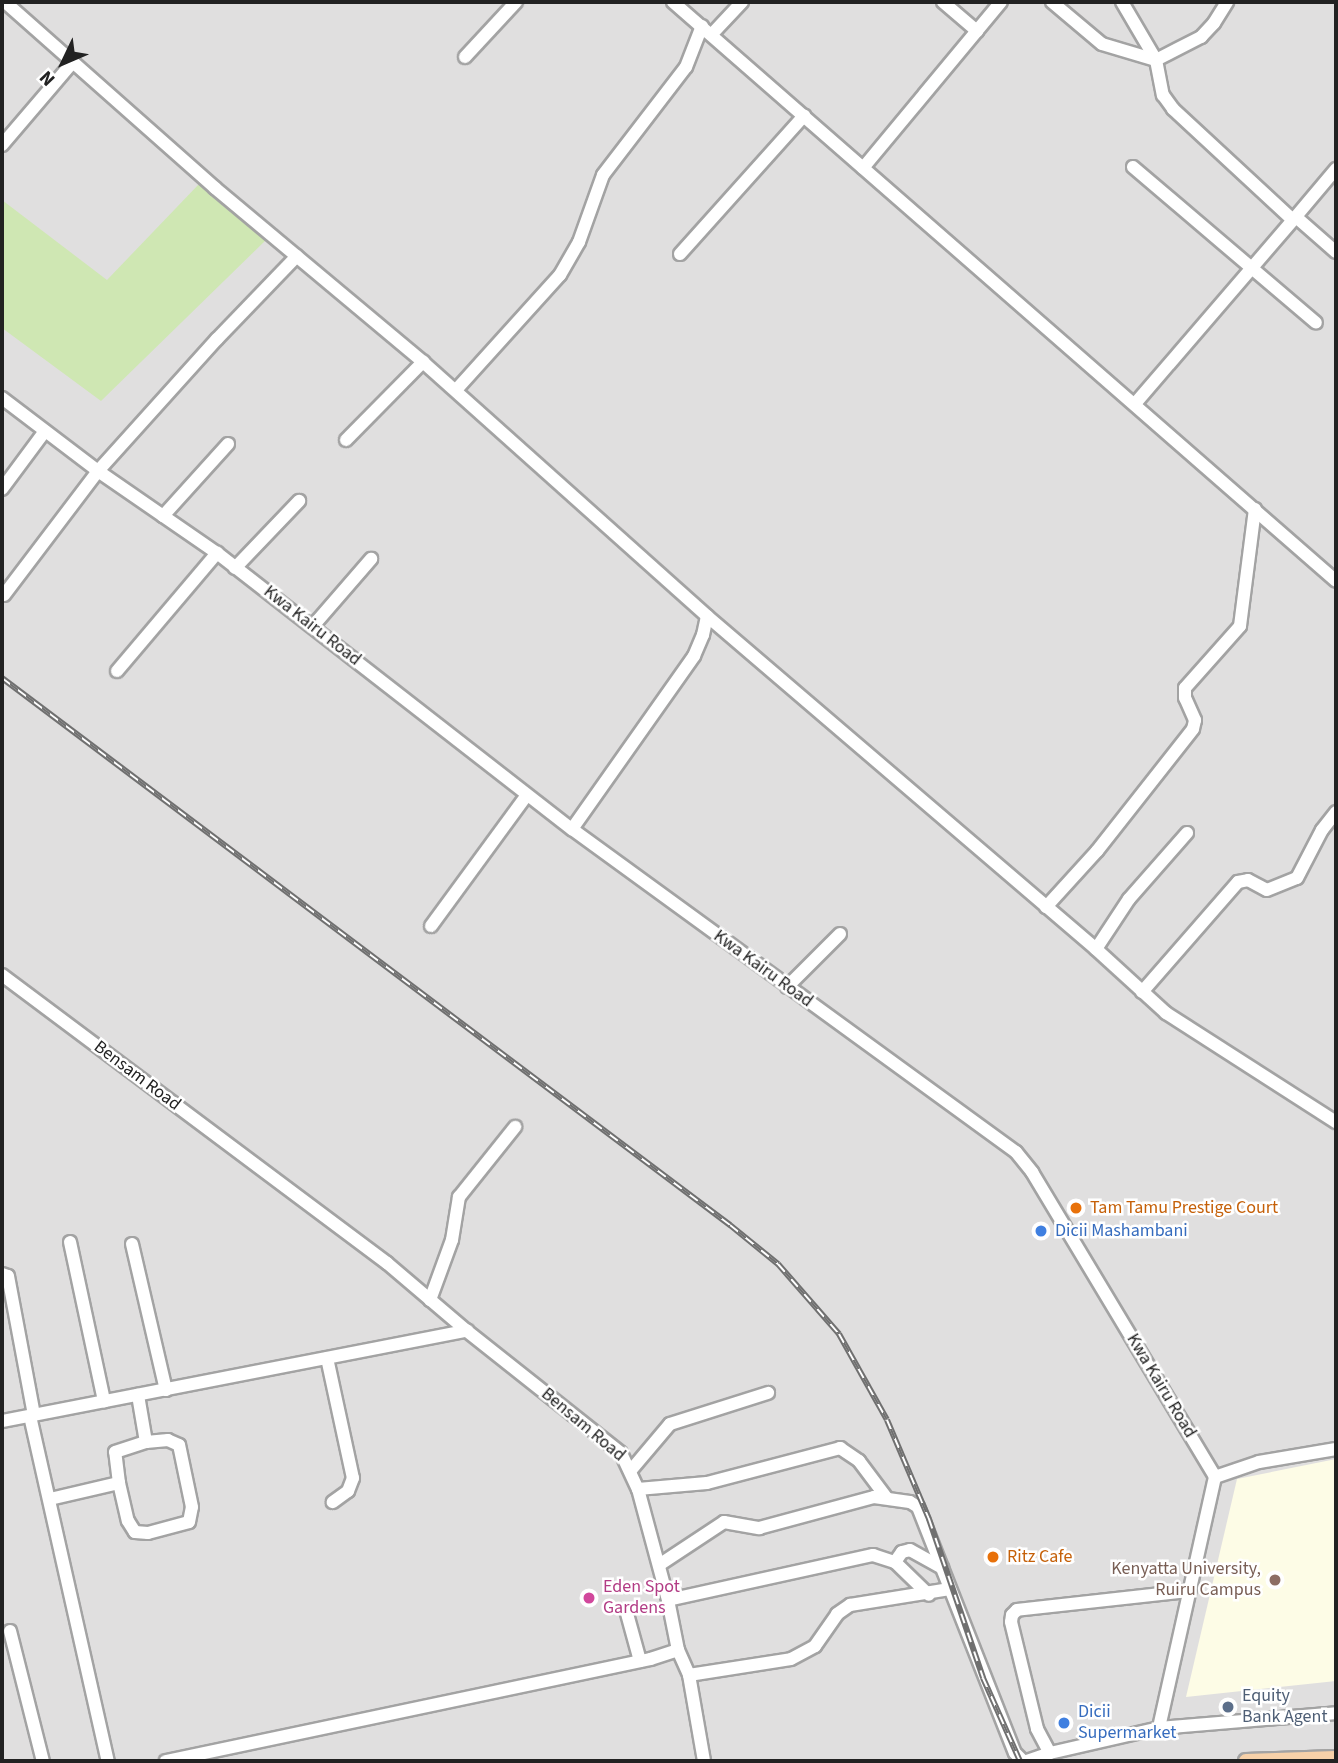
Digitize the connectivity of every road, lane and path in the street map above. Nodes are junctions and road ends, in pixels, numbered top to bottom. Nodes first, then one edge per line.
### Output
1 (5, 2) edge
2 (516, 2) edge
3 (673, 2) edge
4 (742, 2) edge
5 (943, 2) edge
6 (1001, 2) edge
7 (1052, 2) edge
8 (1122, 2) edge
9 (1227, 2) edge
10 (707, 30) junction
11 (977, 31) junction
12 (465, 57) dead end
13 (1156, 60) junction
14 (72, 63) junction
15 (804, 116) junction
16 (2, 145) edge
17 (1133, 167) dead end
18 (863, 168) junction
19 (1336, 169) edge
20 (1294, 219) junction
21 (1336, 252) edge
22 (680, 254) dead end
23 (297, 256) junction
24 (1253, 267) junction
25 (1316, 323) dead end
26 (423, 362) junction
27 (456, 390) junction
28 (2, 398) edge
29 (1135, 404) junction
30 (45, 431) junction
31 (346, 440) dead end
32 (228, 444) dead end
33 (98, 471) junction
34 (2, 489) edge
35 (299, 501) dead end
36 (1255, 509) junction
37 (163, 516) junction
38 (217, 553) junction
39 (371, 559) dead end
40 (235, 568) junction
41 (1336, 581) edge
42 (4, 595) dead end
43 (707, 616) junction
44 (313, 626) junction
45 (117, 671) dead end
46 (527, 795) junction
47 (1336, 812) edge
48 (572, 829) junction
49 (1186, 833) dead end
50 (1046, 907) junction
51 (431, 926) dead end
52 (841, 934) dead end
53 (1096, 949) junction
54 (2, 975) edge
55 (787, 987) junction
56 (1142, 992) junction
57 (1336, 1122) edge
58 (515, 1127) dead end
59 (69, 1242) dead end
60 (132, 1244) dead end
61 (2, 1273) edge
62 (430, 1300) junction
63 (467, 1331) junction
64 (327, 1358) junction
65 (166, 1390) junction
66 (768, 1394) dead end
67 (138, 1395) junction
68 (104, 1401) junction
69 (32, 1415) junction
70 (2, 1421) edge
71 (146, 1442) junction
72 (1336, 1449) edge
73 (632, 1469) junction
74 (1215, 1477) junction
75 (119, 1483) junction
76 (638, 1489) junction
77 (886, 1497) junction
78 (50, 1499) junction
79 (333, 1502) dead end
80 (895, 1562) junction
81 (659, 1565) junction
82 (942, 1568) junction
83 (950, 1589) junction
84 (1188, 1591) junction
85 (929, 1595) junction
86 (668, 1600) junction
87 (626, 1610) dead end
88 (10, 1631) dead end
89 (678, 1650) junction
90 (639, 1661) junction
91 (689, 1675) junction
92 (1336, 1713) edge
93 (1159, 1728) junction
94 (1050, 1753) junction
95 (1336, 1758) edge
96 (43, 1761) edge
97 (108, 1761) edge
98 (166, 1761) edge
99 (704, 1761) edge
100 (1025, 1761) edge
101 (1246, 1761) edge

1 - 14 street
2 - 12 street
3 - 10 street
4 - 10 street
5 - 11 street
6 - 11 street
7 - 13 street
8 - 13 street
9 - 13 street
10 - 15 street
10 - 27 street
11 - 18 street
13 - 20 street
14 - 16 street
14 - 23 street
15 - 18 street
15 - 22 street
17 - 24 street
18 - 29 street
19 - 20 street
20 - 21 street
20 - 24 street
23 - 26 street
23 - 33 street
24 - 25 street
24 - 29 street
26 - 27 street
26 - 31 street
27 - 43 street
28 - 30 street, Kwa Kairu Road
29 - 36 street
30 - 33 street, Kwa Kairu Road
30 - 34 street
32 - 37 street
33 - 37 street, Kwa Kairu Road
33 - 42 street
35 - 40 street
36 - 41 street
36 - 50 street
37 - 38 street, Kwa Kairu Road
38 - 40 street, Kwa Kairu Road
38 - 45 street
39 - 44 street
40 - 44 street, Kwa Kairu Road
43 - 48 street
43 - 50 street
44 - 46 street, Kwa Kairu Road
46 - 48 street, Kwa Kairu Road
46 - 51 street
47 - 56 street
48 - 55 street, Kwa Kairu Road
49 - 53 street
50 - 53 street
52 - 55 street
53 - 56 street
54 - 62 street, Bensam Road
55 - 74 street, Kwa Kairu Road
56 - 57 street
58 - 62 street
59 - 68 street
60 - 65 street
61 - 69 street
62 - 63 street, Bensam Road
63 - 64 street
63 - 73 street, Bensam Road
64 - 65 street
64 - 79 street
65 - 67 street
66 - 73 street
67 - 68 street
67 - 71 street
68 - 69 street
69 - 70 street
69 - 78 street
71 - 75 street
71 - 75 street
72 - 74 street
73 - 76 street, Bensam Road
74 - 84 street
75 - 78 street
76 - 77 street
76 - 81 street, Bensam Road
77 - 81 street
77 - 82 street
78 - 97 street
80 - 82 street
80 - 85 street
80 - 86 street
81 - 86 street, Bensam Road
82 - 83 street
83 - 85 street
83 - 100 street
84 - 93 street
84 - 94 street
85 - 91 street
86 - 89 street, Bensam Road
87 - 90 street
88 - 96 street
89 - 90 street
89 - 91 street, Bensam Road
90 - 98 street
91 - 99 street, Bensam Road
92 - 93 street
93 - 94 street
94 - 100 street
95 - 101 main road

